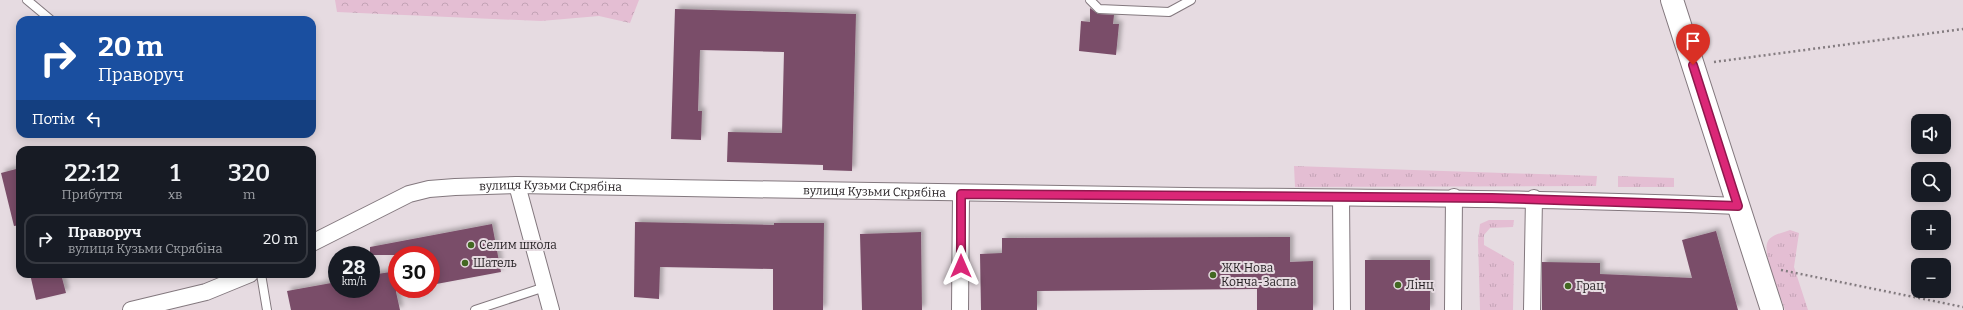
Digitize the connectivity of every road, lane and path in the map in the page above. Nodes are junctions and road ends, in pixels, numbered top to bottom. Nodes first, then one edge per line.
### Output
1 (27, 0) edge
2 (1090, 0) edge
3 (1191, 0) edge
4 (1672, 0) edge
5 (46, 16) edge
6 (1963, 29) edge
7 (1693, 65) junction
8 (517, 185) junction
9 (961, 194) junction
10 (1454, 197) junction
11 (1341, 198) junction
12 (1534, 198) junction
13 (1738, 206) junction
14 (316, 241) edge
15 (1758, 270) junction
16 (240, 278) edge
17 (262, 278) edge
18 (545, 287) junction
19 (1963, 307) edge
20 (130, 310) edge
21 (267, 310) edge
22 (475, 310) edge
23 (552, 310) edge
24 (960, 310) edge
25 (1342, 310) edge
26 (1453, 310) edge
27 (1532, 310) edge
28 (1772, 310) edge

1 - 5 lane
2 - 3 lane
4 - 7 street
6 - 7 path
7 - 13 street
8 - 9 street, вулиця Кузьми Скрябіна
8 - 14 street, вулиця Кузьми Скрябіна
8 - 18 street
9 - 11 street, вулиця Кузьми Скрябіна
9 - 24 street
10 - 11 street, вулиця Кузьми Скрябіна
10 - 12 street, вулиця Кузьми Скрябіна
10 - 26 street
11 - 25 street
12 - 13 street, вулиця Кузьми Скрябіна
12 - 27 street
13 - 15 street
15 - 19 path
15 - 28 street
16 - 20 street
17 - 21 lane
18 - 22 lane
18 - 23 street

